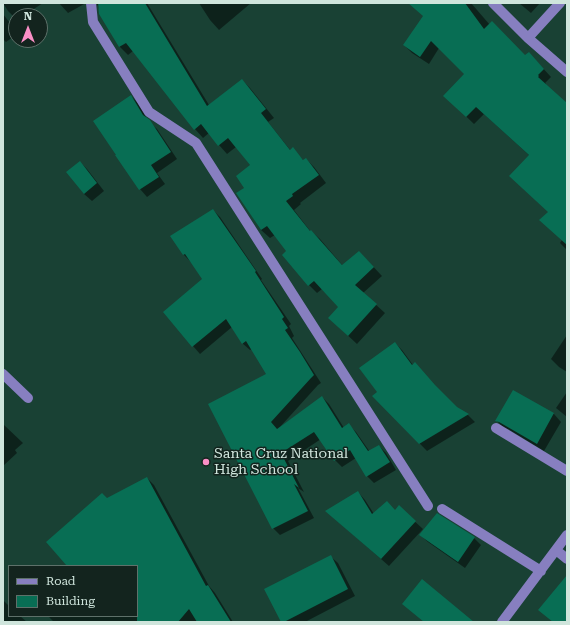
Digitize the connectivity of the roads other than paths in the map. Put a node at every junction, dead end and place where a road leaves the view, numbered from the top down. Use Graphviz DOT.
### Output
graph roads {
  1 [pos="91,3"];
  2 [pos="493,3"];
  3 [pos="560,3"];
  4 [pos="528,38"];
  5 [pos="567,72"];
  6 [pos="3,374"];
  7 [pos="28,398"];
  8 [pos="496,428"];
  9 [pos="567,471"];
  10 [pos="428,506"];
  11 [pos="442,509"];
  12 [pos="567,535"];
  13 [pos="556,550"];
  14 [pos="567,559"];
  15 [pos="541,570"];
  16 [pos="502,622"];
  1 -- 10 [label="street"];
  2 -- 4 [label="street"];
  3 -- 4 [label="street"];
  4 -- 5 [label="street"];
  6 -- 7 [label="street"];
  8 -- 9 [label="street"];
  11 -- 15 [label="street"];
  12 -- 13 [label="street"];
  13 -- 14 [label="street"];
  13 -- 15 [label="street"];
  15 -- 16 [label="street"];
}
